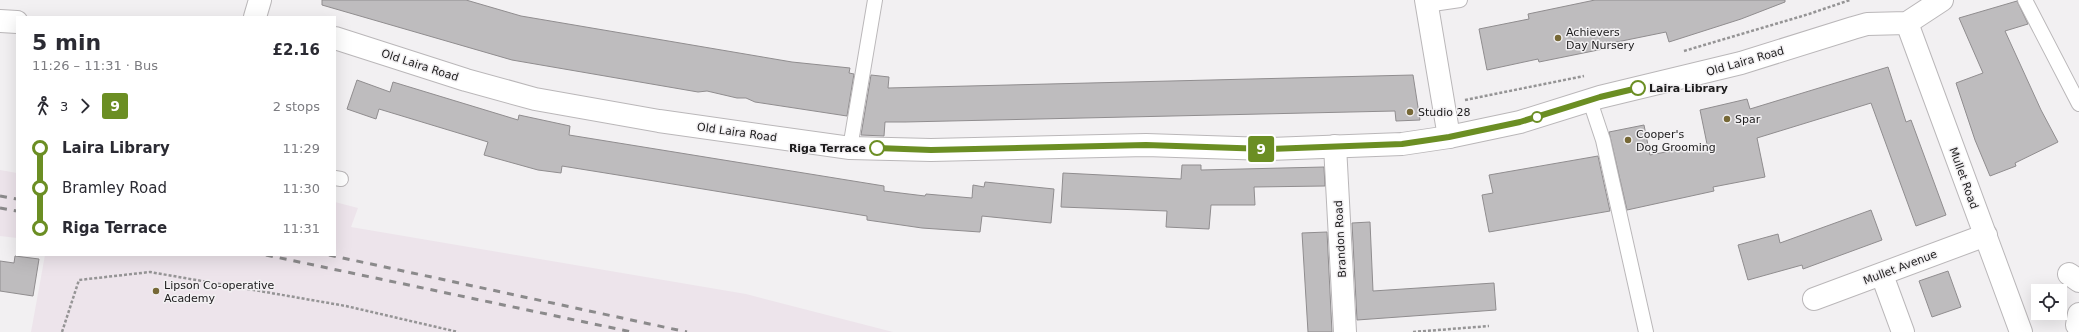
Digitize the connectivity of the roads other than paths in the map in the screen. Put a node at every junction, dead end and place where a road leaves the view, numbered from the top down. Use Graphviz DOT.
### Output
graph roads {
  1 [pos="260,0"];
  2 [pos="874,0"];
  3 [pos="1460,0"];
  4 [pos="1942,0"];
  5 [pos="2025,0"];
  6 [pos="1426,2"];
  7 [pos="256,16"];
  8 [pos="0,21"];
  9 [pos="16,22"];
  10 [pos="1908,23"];
  11 [pos="336,38"];
  12 [pos="1590,100"];
  13 [pos="2079,104"];
  14 [pos="1449,137"];
  15 [pos="1335,146"];
  16 [pos="850,148"];
  17 [pos="1986,235"];
  18 [pos="1882,275"];
  19 [pos="1814,299"];
  20 [pos="2079,314"];
  21 [pos="2079,327"];
  22 [pos="1345,332"];
  23 [pos="1646,332"];
  24 [pos="1903,332"];
  25 [pos="2022,332"];
  1 -- 7 [label="main road"];
  2 -- 16 [label="lane"];
  3 -- 6 [label="lane"];
  4 -- 10 [label="main road"];
  5 -- 13 [label="lane"];
  6 -- 14 [label="main road"];
  8 -- 9 [label="main road"];
  10 -- 12 [label="main road, Old Laira Road"];
  10 -- 17 [label="main road, Mullet Road"];
  11 -- 16 [label="main road, Old Laira Road"];
  12 -- 14 [label="main road, Old Laira Road"];
  12 -- 23 [label="lane"];
  14 -- 15 [label="main road, Old Laira Road"];
  15 -- 16 [label="main road, Old Laira Road"];
  15 -- 22 [label="main road, Brandon Road"];
  17 -- 18 [label="main road, Mullet Avenue"];
  17 -- 25 [label="main road, Mullet Road"];
  18 -- 19 [label="main road, Mullet Avenue"];
  18 -- 24 [label="main road"];
  20 -- 21 [label="main road"];
}
